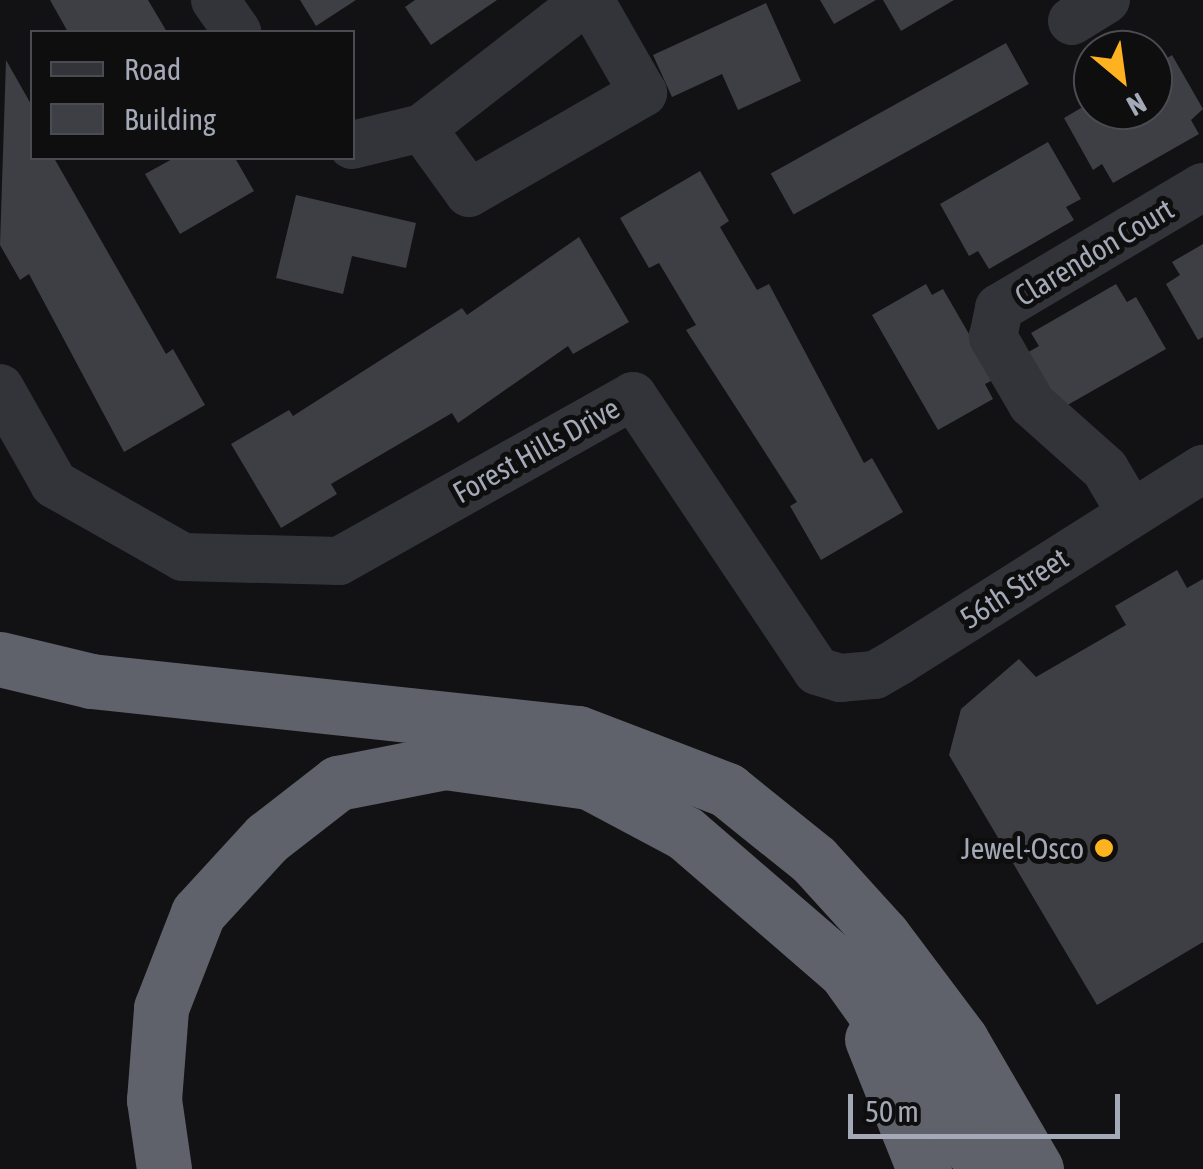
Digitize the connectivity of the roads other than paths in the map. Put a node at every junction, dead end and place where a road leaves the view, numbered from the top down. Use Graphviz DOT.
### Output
graph roads {
  1 [pos="216,0"];
  2 [pos="588,0"];
  3 [pos="236,30"];
  4 [pos="422,128"];
  5 [pos="355,144"];
  6 [pos="1203,187"];
  7 [pos="0,388"];
  8 [pos="1203,470"];
  9 [pos="1131,513"];
  10 [pos="0,659"];
  11 [pos="817,672"];
  12 [pos="845,972"];
  13 [pos="164,1169"];
  14 [pos="924,1169"];
  15 [pos="987,1169"];
  16 [pos="1036,1169"];
  1 -- 3 [label="street"];
  2 -- 4 [label="street"];
  2 -- 4 [label="street"];
  4 -- 5 [label="street"];
  6 -- 9 [label="street, Clarendon Court"];
  7 -- 11 [label="street, Forest Hills Drive"];
  8 -- 9 [label="street, 56th Street"];
  9 -- 11 [label="street, 56th Street"];
  10 -- 16 [label="highway"];
  12 -- 13 [label="highway"];
  12 -- 14 [label="highway"];
  12 -- 15 [label="highway"];
}
